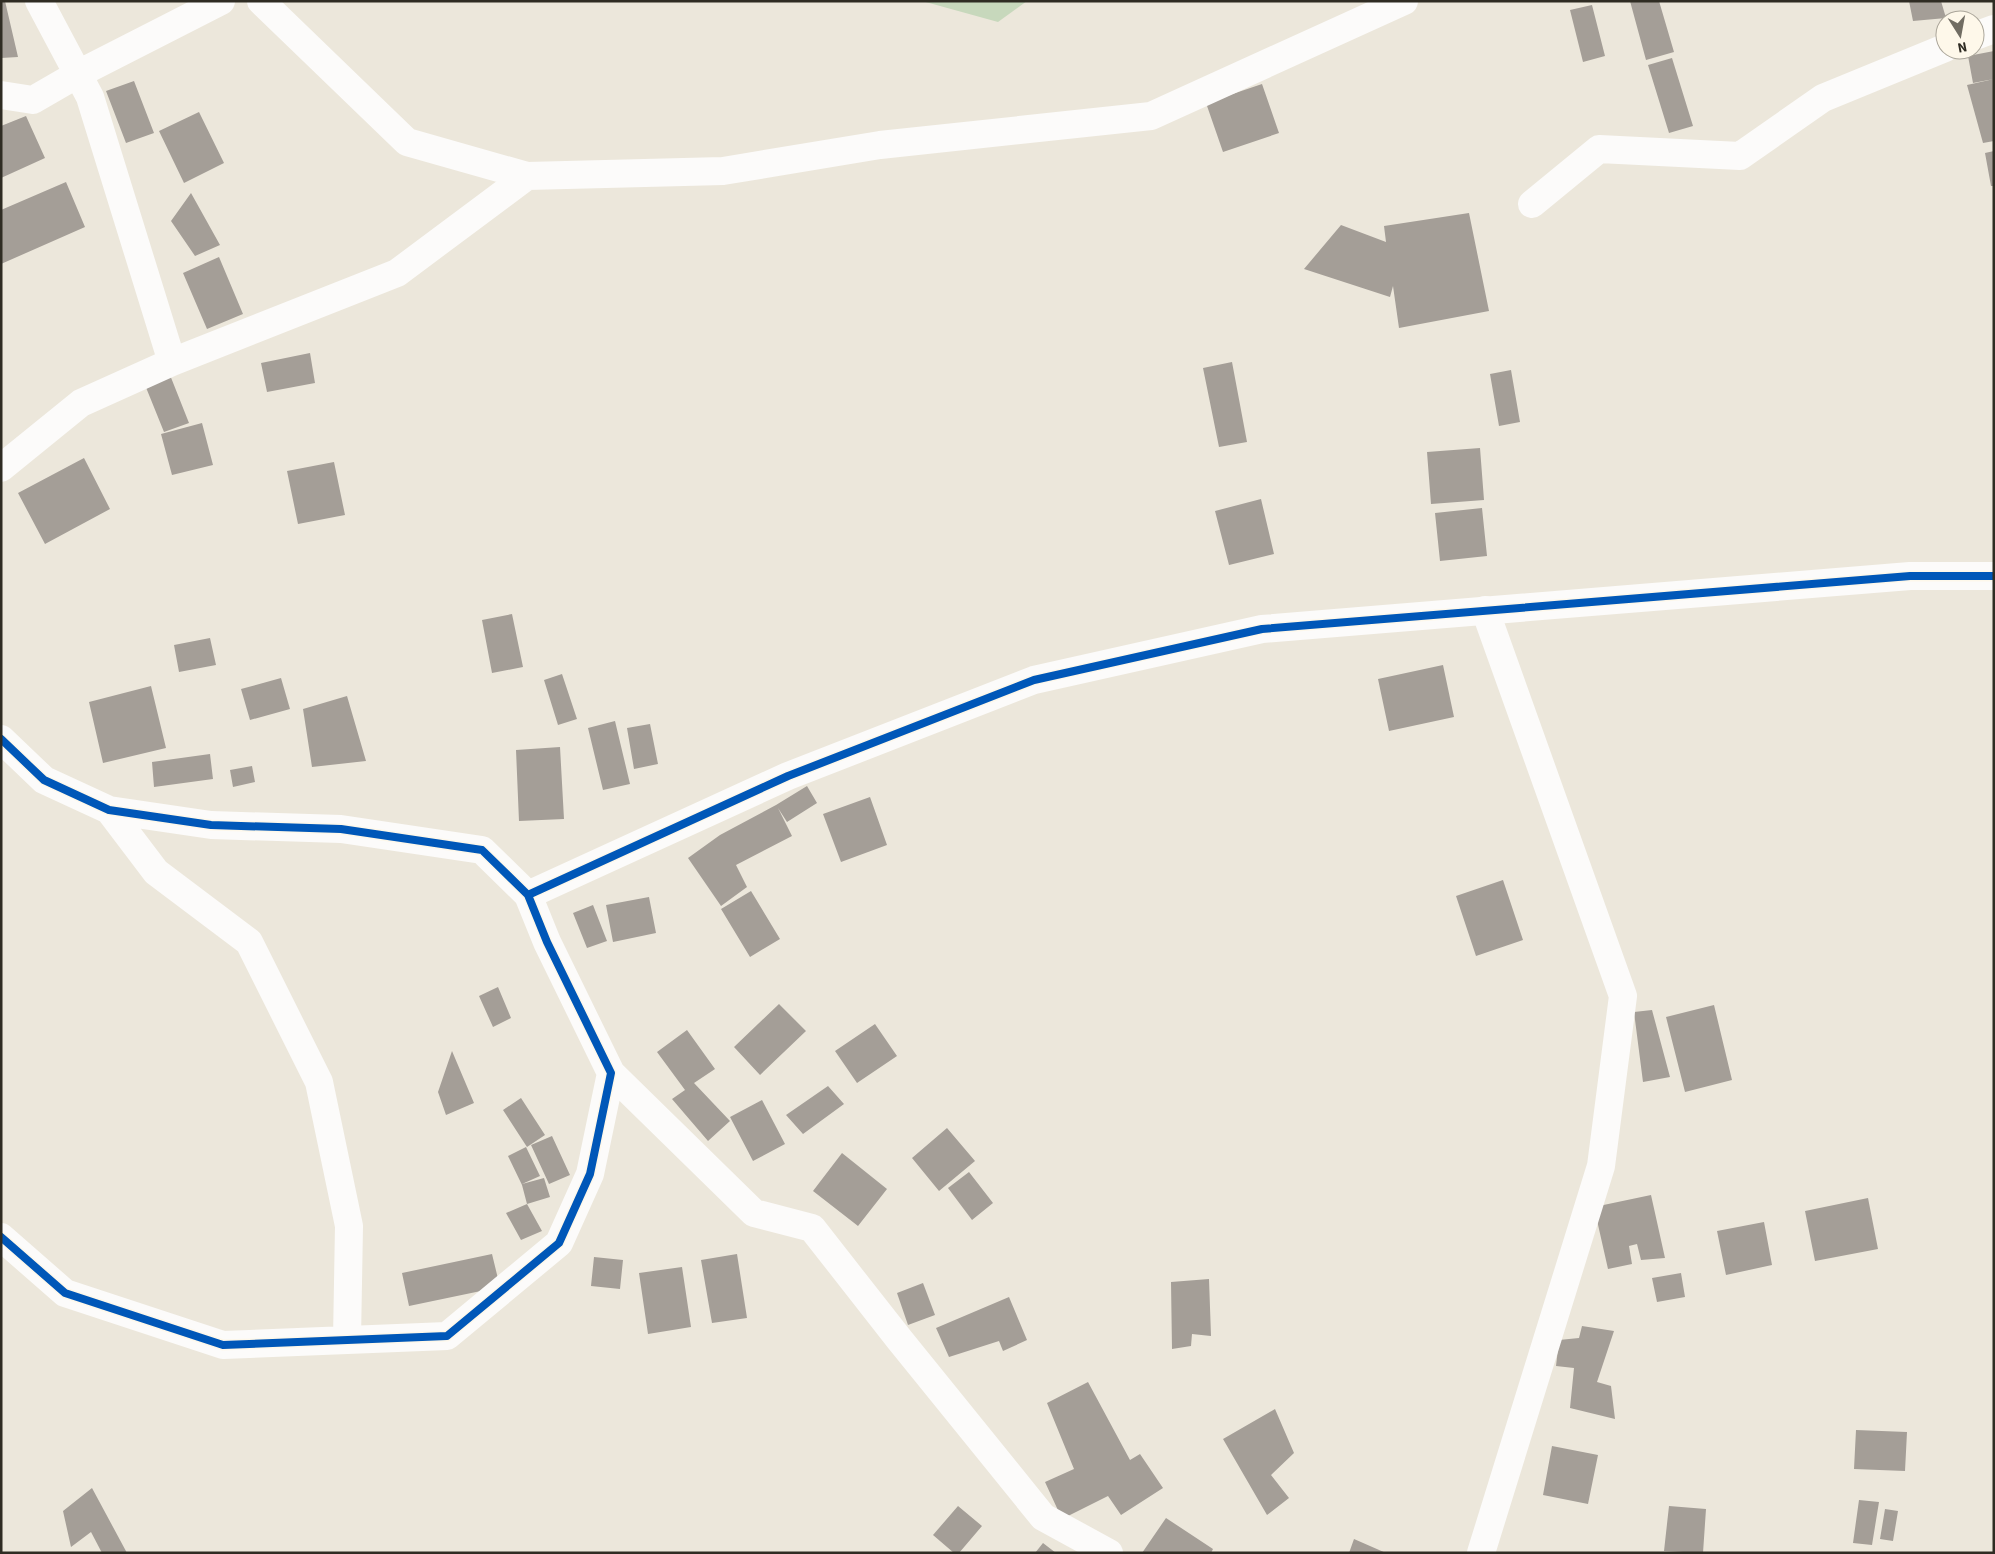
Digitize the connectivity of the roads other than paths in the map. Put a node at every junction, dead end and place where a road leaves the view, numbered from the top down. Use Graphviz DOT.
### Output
graph roads {
  1 [pos="39,1"];
  2 [pos="221,1"];
  3 [pos="261,1"];
  4 [pos="1404,1"];
  5 [pos="1935,52"];
  6 [pos="78,74"];
  7 [pos="1,95"];
  8 [pos="527,176"];
  9 [pos="1532,204"];
  10 [pos="172,362"];
  11 [pos="1,468"];
  12 [pos="1994,576"];
  13 [pos="1485,610"];
  14 [pos="1,739"];
  15 [pos="109,810"];
  16 [pos="528,894"];
  17 [pos="611,1073"];
  18 [pos="1,1237"];
  19 [pos="347,1339"];
  20 [pos="1109,1553"];
  21 [pos="1481,1553"];
  1 -- 6 [label="street"];
  2 -- 6 [label="street"];
  3 -- 8 [label="street"];
  4 -- 8 [label="street"];
  5 -- 9 [label="street"];
  6 -- 7 [label="street"];
  6 -- 10 [label="street"];
  8 -- 10 [label="street"];
  10 -- 11 [label="street"];
  12 -- 13 [label="street"];
  13 -- 16 [label="street"];
  13 -- 21 [label="street"];
  14 -- 15 [label="street"];
  15 -- 16 [label="street"];
  15 -- 19 [label="street"];
  16 -- 17 [label="street"];
  17 -- 19 [label="street"];
  17 -- 20 [label="street"];
  18 -- 19 [label="street"];
}
